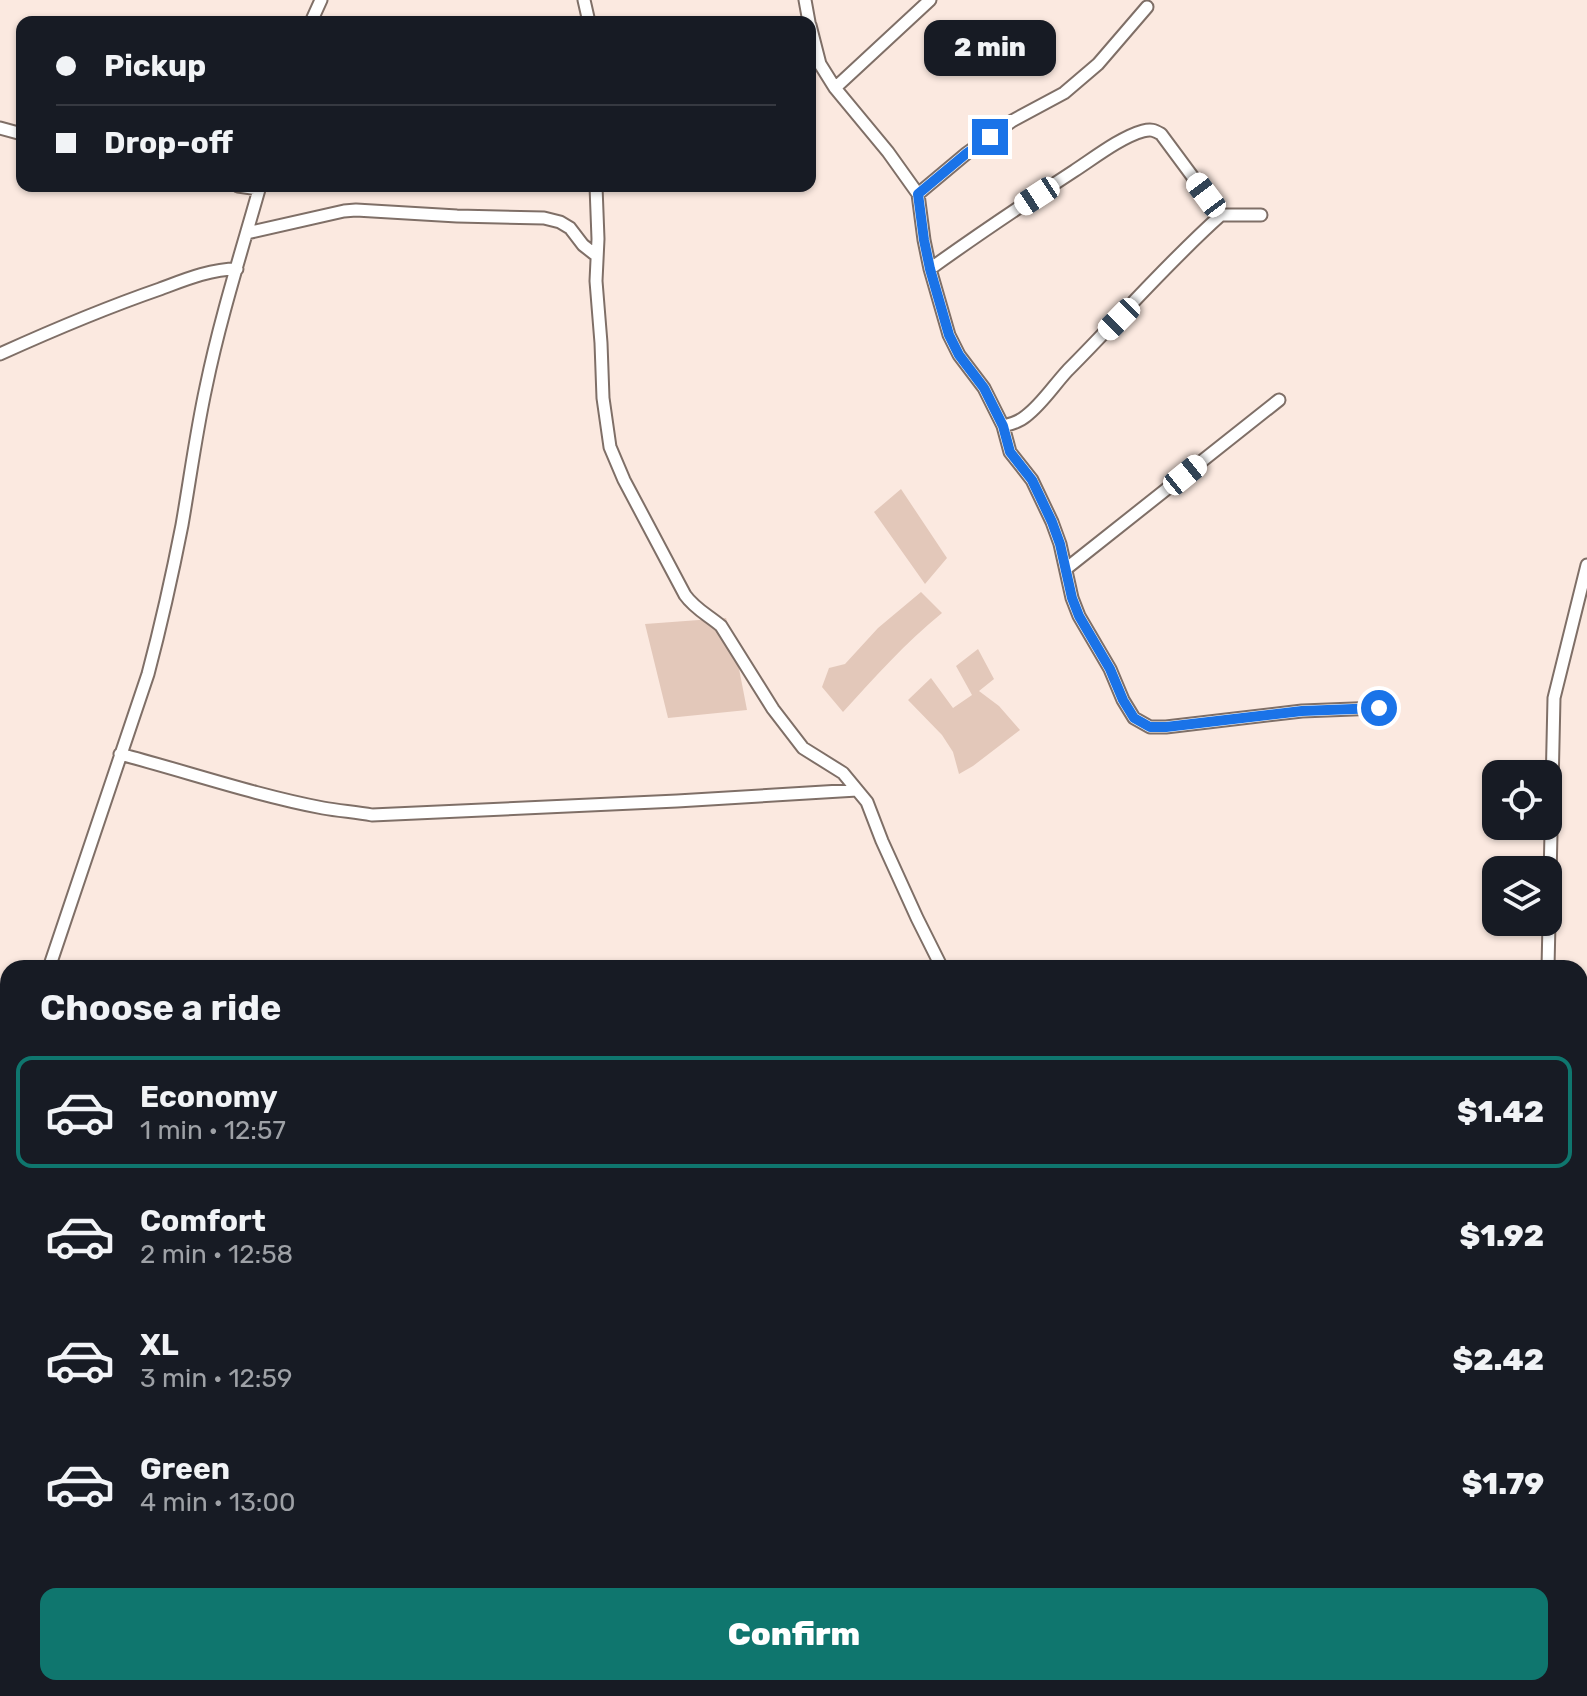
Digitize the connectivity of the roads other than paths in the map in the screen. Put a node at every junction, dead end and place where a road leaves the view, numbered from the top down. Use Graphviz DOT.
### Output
graph roads {
  1 [pos="930,0"];
  2 [pos="1147,7"];
  3 [pos="816,48"];
  4 [pos="835,88"];
  5 [pos="259,192"];
  6 [pos="596,192"];
  7 [pos="918,194"];
  8 [pos="1221,215"];
  9 [pos="1261,215"];
  10 [pos="247,233"];
  11 [pos="597,256"];
  12 [pos="237,269"];
  13 [pos="930,269"];
  14 [pos="0,354"];
  15 [pos="1279,400"];
  16 [pos="1003,426"];
  17 [pos="1587,565"];
  18 [pos="1067,568"];
  19 [pos="1379,708"];
  20 [pos="120,754"];
  21 [pos="857,790"];
  22 [pos="52,960"];
  23 [pos="938,960"];
  24 [pos="1548,960"];
  1 -- 4 [label="street"];
  2 -- 7 [label="street"];
  3 -- 4 [label="street"];
  4 -- 7 [label="street"];
  5 -- 10 [label="street"];
  6 -- 11 [label="street"];
  7 -- 13 [label="street"];
  8 -- 9 [label="street"];
  8 -- 13 [label="street"];
  8 -- 16 [label="street"];
  10 -- 11 [label="street"];
  10 -- 12 [label="street"];
  11 -- 21 [label="street"];
  12 -- 14 [label="street"];
  12 -- 20 [label="street"];
  13 -- 16 [label="street"];
  15 -- 18 [label="street"];
  16 -- 18 [label="street"];
  17 -- 24 [label="street"];
  18 -- 19 [label="street"];
  20 -- 21 [label="street"];
  20 -- 22 [label="street"];
  21 -- 23 [label="street"];
}
